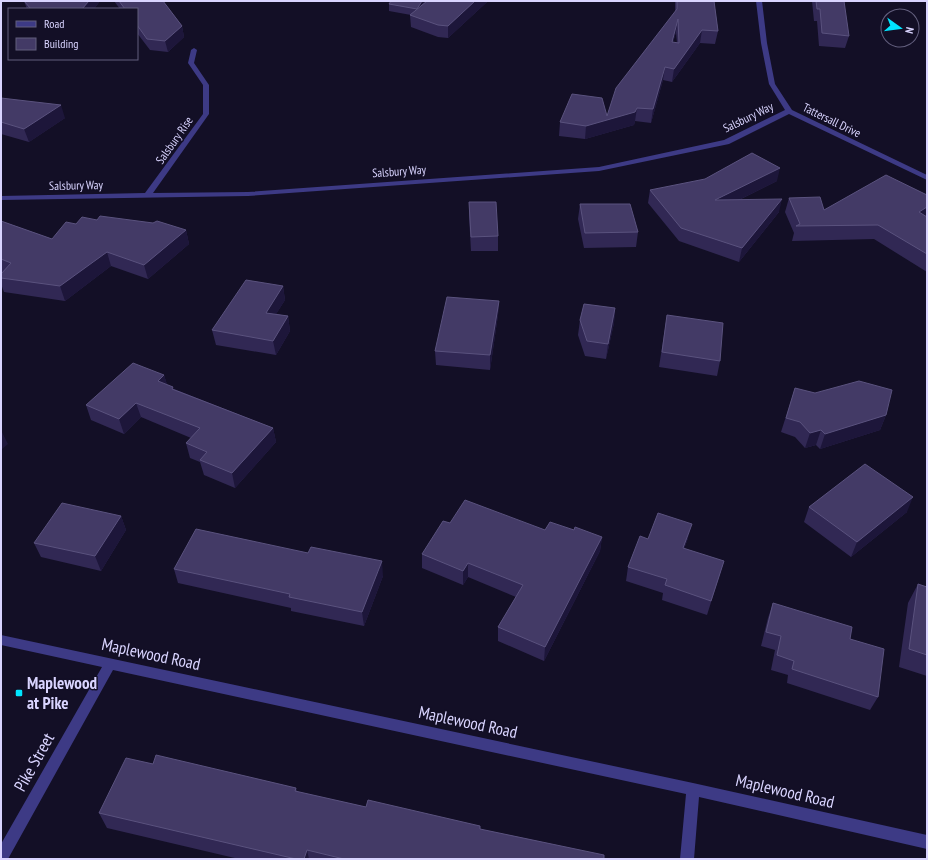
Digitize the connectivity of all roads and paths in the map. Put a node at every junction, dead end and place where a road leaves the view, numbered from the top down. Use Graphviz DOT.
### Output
graph roads {
  1 [pos="759,1"];
  2 [pos="194,50"];
  3 [pos="789,111"];
  4 [pos="927,178"];
  5 [pos="148,196"];
  6 [pos="1,198"];
  7 [pos="1,640"];
  8 [pos="110,664"];
  9 [pos="693,789"];
  10 [pos="927,842"];
  11 [pos="1,858"];
  12 [pos="687,859"];
  1 -- 3 [label="street, Tattersall Drive"];
  2 -- 5 [label="street, Salsbury Rise"];
  3 -- 4 [label="street, Tattersall Drive"];
  3 -- 5 [label="street, Salsbury Way"];
  5 -- 6 [label="street, Salsbury Way"];
  7 -- 8 [label="street, Maplewood Road"];
  8 -- 9 [label="street, Maplewood Road"];
  8 -- 11 [label="street, Pike Street"];
  9 -- 10 [label="street, Maplewood Road"];
  9 -- 12 [label="street"];
}
